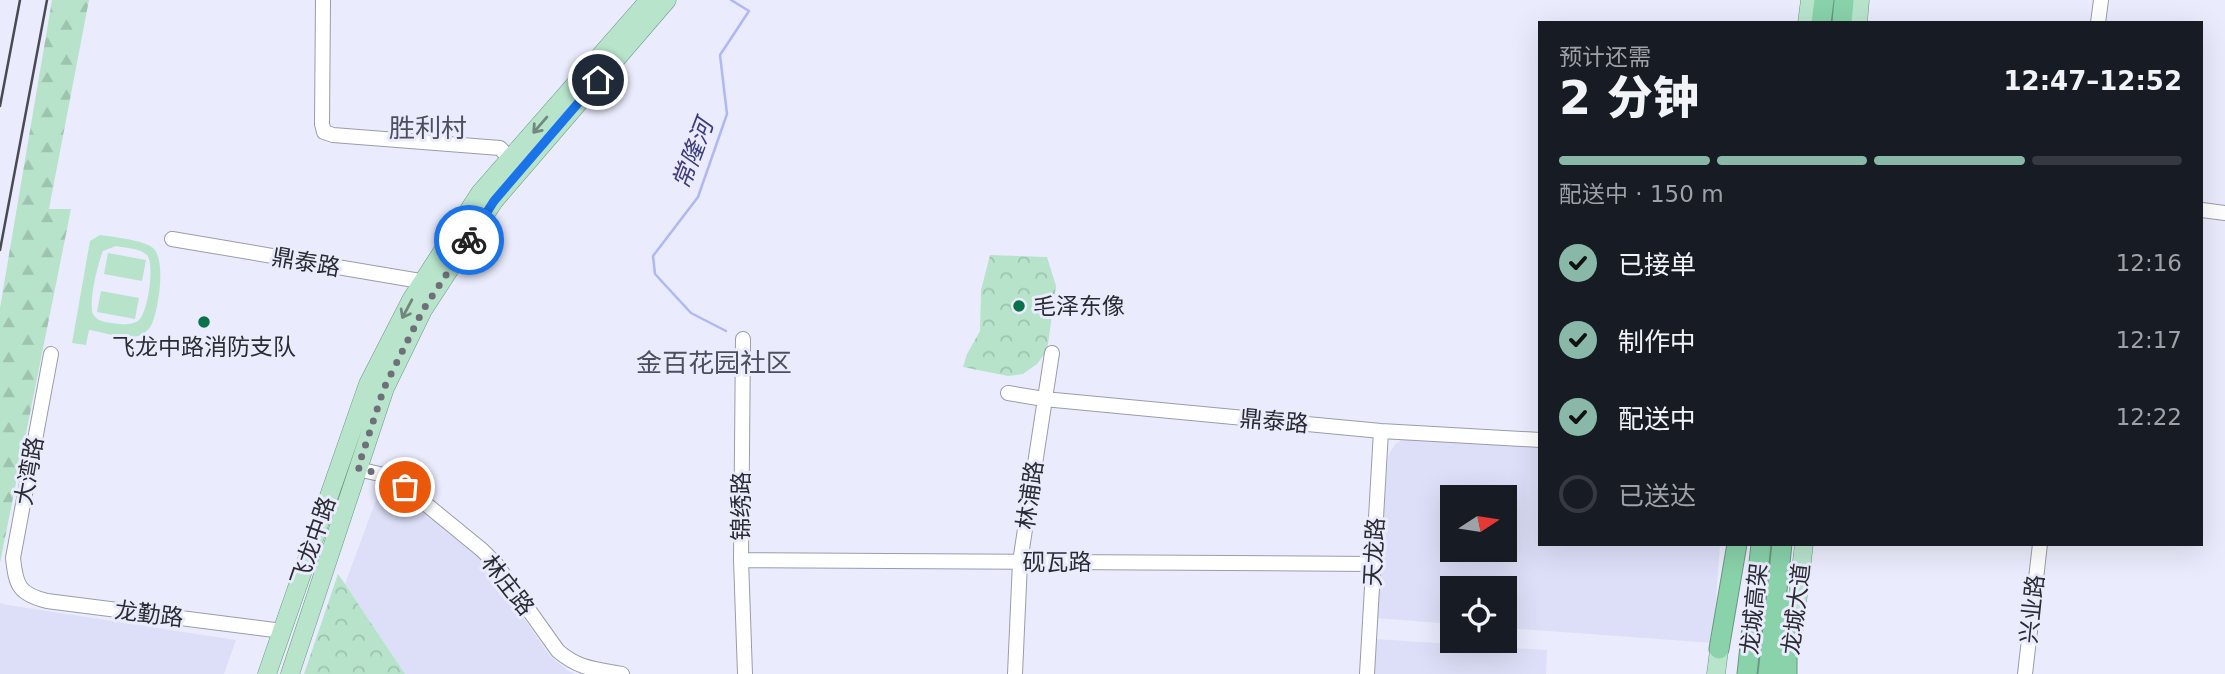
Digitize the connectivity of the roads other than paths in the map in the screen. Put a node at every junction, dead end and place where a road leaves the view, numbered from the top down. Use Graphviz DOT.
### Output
graph roads {
  1 [pos="323,0"];
  2 [pos="649,0"];
  3 [pos="667,0"];
  4 [pos="1811,0"];
  5 [pos="1824,0"];
  6 [pos="1844,0"];
  7 [pos="1860,0"];
  8 [pos="2101,0"];
  9 [pos="1807,21"];
  10 [pos="1821,21"];
  11 [pos="1842,21"];
  12 [pos="1858,21"];
  13 [pos="2098,21"];
  14 [pos="510,159"];
  15 [pos="2203,210"];
  16 [pos="2225,213"];
  17 [pos="172,239"];
  18 [pos="423,282"];
  19 [pos="441,284"];
  20 [pos="743,339"];
  21 [pos="1052,353"];
  22 [pos="51,354"];
  23 [pos="1008,393"];
  24 [pos="1044,399"];
  25 [pos="1381,431"];
  26 [pos="1538,440"];
  27 [pos="358,468"];
  28 [pos="1730,546"];
  29 [pos="1737,546"];
  30 [pos="1761,546"];
  31 [pos="1782,546"];
  32 [pos="1793,546"];
  33 [pos="1804,546"];
  34 [pos="2040,546"];
  35 [pos="741,560"];
  36 [pos="1020,562"];
  37 [pos="1373,564"];
  38 [pos="20,587"];
  39 [pos="282,631"];
  40 [pos="1719,649"];
  41 [pos="267,674"];
  42 [pos="290,674"];
  43 [pos="622,674"];
  44 [pos="745,674"];
  45 [pos="1015,674"];
  46 [pos="1367,674"];
  47 [pos="1716,674"];
  48 [pos="1747,674"];
  49 [pos="1768,674"];
  50 [pos="1788,674"];
  51 [pos="2025,674"];
  1 -- 14 [label="street"];
  2 -- 14 [label="main road, 飞龙中路, one-way"];
  3 -- 19 [label="main road, 飞龙中路"];
  4 -- 9 [label="main road"];
  5 -- 10 [label="highway"];
  6 -- 11 [label="highway"];
  7 -- 12 [label="main road"];
  8 -- 13 [label="street"];
  14 -- 18 [label="main road, 飞龙中路"];
  15 -- 16 [label="street"];
  17 -- 18 [label="street, 鼎泰路"];
  18 -- 19 [label="street, 鼎泰路"];
  18 -- 39 [label="main road, 飞龙中路, one-way"];
  19 -- 27 [label="main road, 飞龙中路"];
  20 -- 35 [label="street, 锦绣路"];
  21 -- 24 [label="street, 林浦路"];
  22 -- 38 [label="street, 大湾路"];
  23 -- 24 [label="street, 鼎泰路"];
  24 -- 25 [label="street, 鼎泰路"];
  24 -- 36 [label="street, 林浦路"];
  25 -- 26 [label="street, 鼎泰路"];
  25 -- 37 [label="street, 天龙路"];
  27 -- 42 [label="main road, 飞龙中路"];
  27 -- 43 [label="street, 林庄路"];
  28 -- 40 [label="main road"];
  29 -- 40 [label="highway"];
  30 -- 48 [label="highway, 龙城高架"];
  31 -- 49 [label="highway, 龙城高架"];
  32 -- 50 [label="highway"];
  33 -- 50 [label="main road, 龙城大道"];
  34 -- 51 [label="street, 兴业路"];
  35 -- 36 [label="street, 砚瓦路"];
  35 -- 44 [label="street, 锦绣路"];
  36 -- 37 [label="street, 砚瓦路"];
  36 -- 45 [label="street, 林浦路"];
  37 -- 46 [label="street, 天龙路"];
  38 -- 39 [label="street, 龙勤路"];
  39 -- 41 [label="main road, 飞龙中路"];
  40 -- 47 [label="main road"];
}
